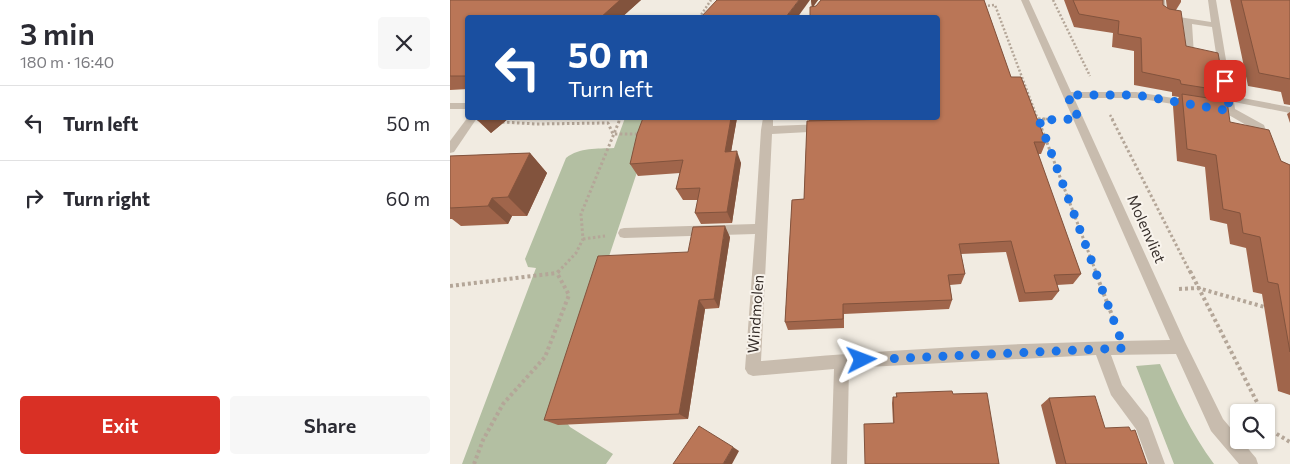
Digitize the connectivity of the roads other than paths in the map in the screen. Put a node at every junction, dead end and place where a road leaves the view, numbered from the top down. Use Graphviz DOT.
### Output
graph roads {
  1 [pos="1025,0"];
  2 [pos="1161,0"];
  3 [pos="1212,0"];
  4 [pos="1187,21"];
  5 [pos="1216,25"];
  6 [pos="1214,62"];
  7 [pos="1067,95"];
  8 [pos="1228,98"];
  9 [pos="450,106"];
  10 [pos="465,106"];
  11 [pos="1290,110"];
  12 [pos="1230,111"];
  13 [pos="471,120"];
  14 [pos="767,124"];
  15 [pos="834,127"];
  16 [pos="450,149"];
  17 [pos="1268,153"];
  18 [pos="762,229"];
  19 [pos="624,233"];
  20 [pos="1180,347"];
  21 [pos="1102,348"];
  22 [pos="842,361"];
  23 [pos="839,464"];
  24 [pos="1157,464"];
  25 [pos="1250,464"];
  1 -- 7 [label="street, Molenvliet"];
  2 -- 4 [label="street"];
  3 -- 5 [label="street"];
  4 -- 5 [label="street"];
  4 -- 6 [label="street"];
  5 -- 6 [label="street"];
  6 -- 8 [label="street"];
  7 -- 12 [label="street"];
  7 -- 20 [label="street, Molenvliet"];
  8 -- 11 [label="street"];
  8 -- 12 [label="street"];
  9 -- 10 [label="street"];
  12 -- 17 [label="street"];
  13 -- 16 [label="street"];
  14 -- 15 [label="street, Windmolen"];
  14 -- 18 [label="street, Windmolen"];
  18 -- 19 [label="street"];
  18 -- 22 [label="street, Windmolen"];
  20 -- 21 [label="street, Windmolen"];
  20 -- 25 [label="street, Molenvliet"];
  21 -- 22 [label="street, Windmolen"];
  21 -- 24 [label="street"];
  22 -- 23 [label="street"];
}
